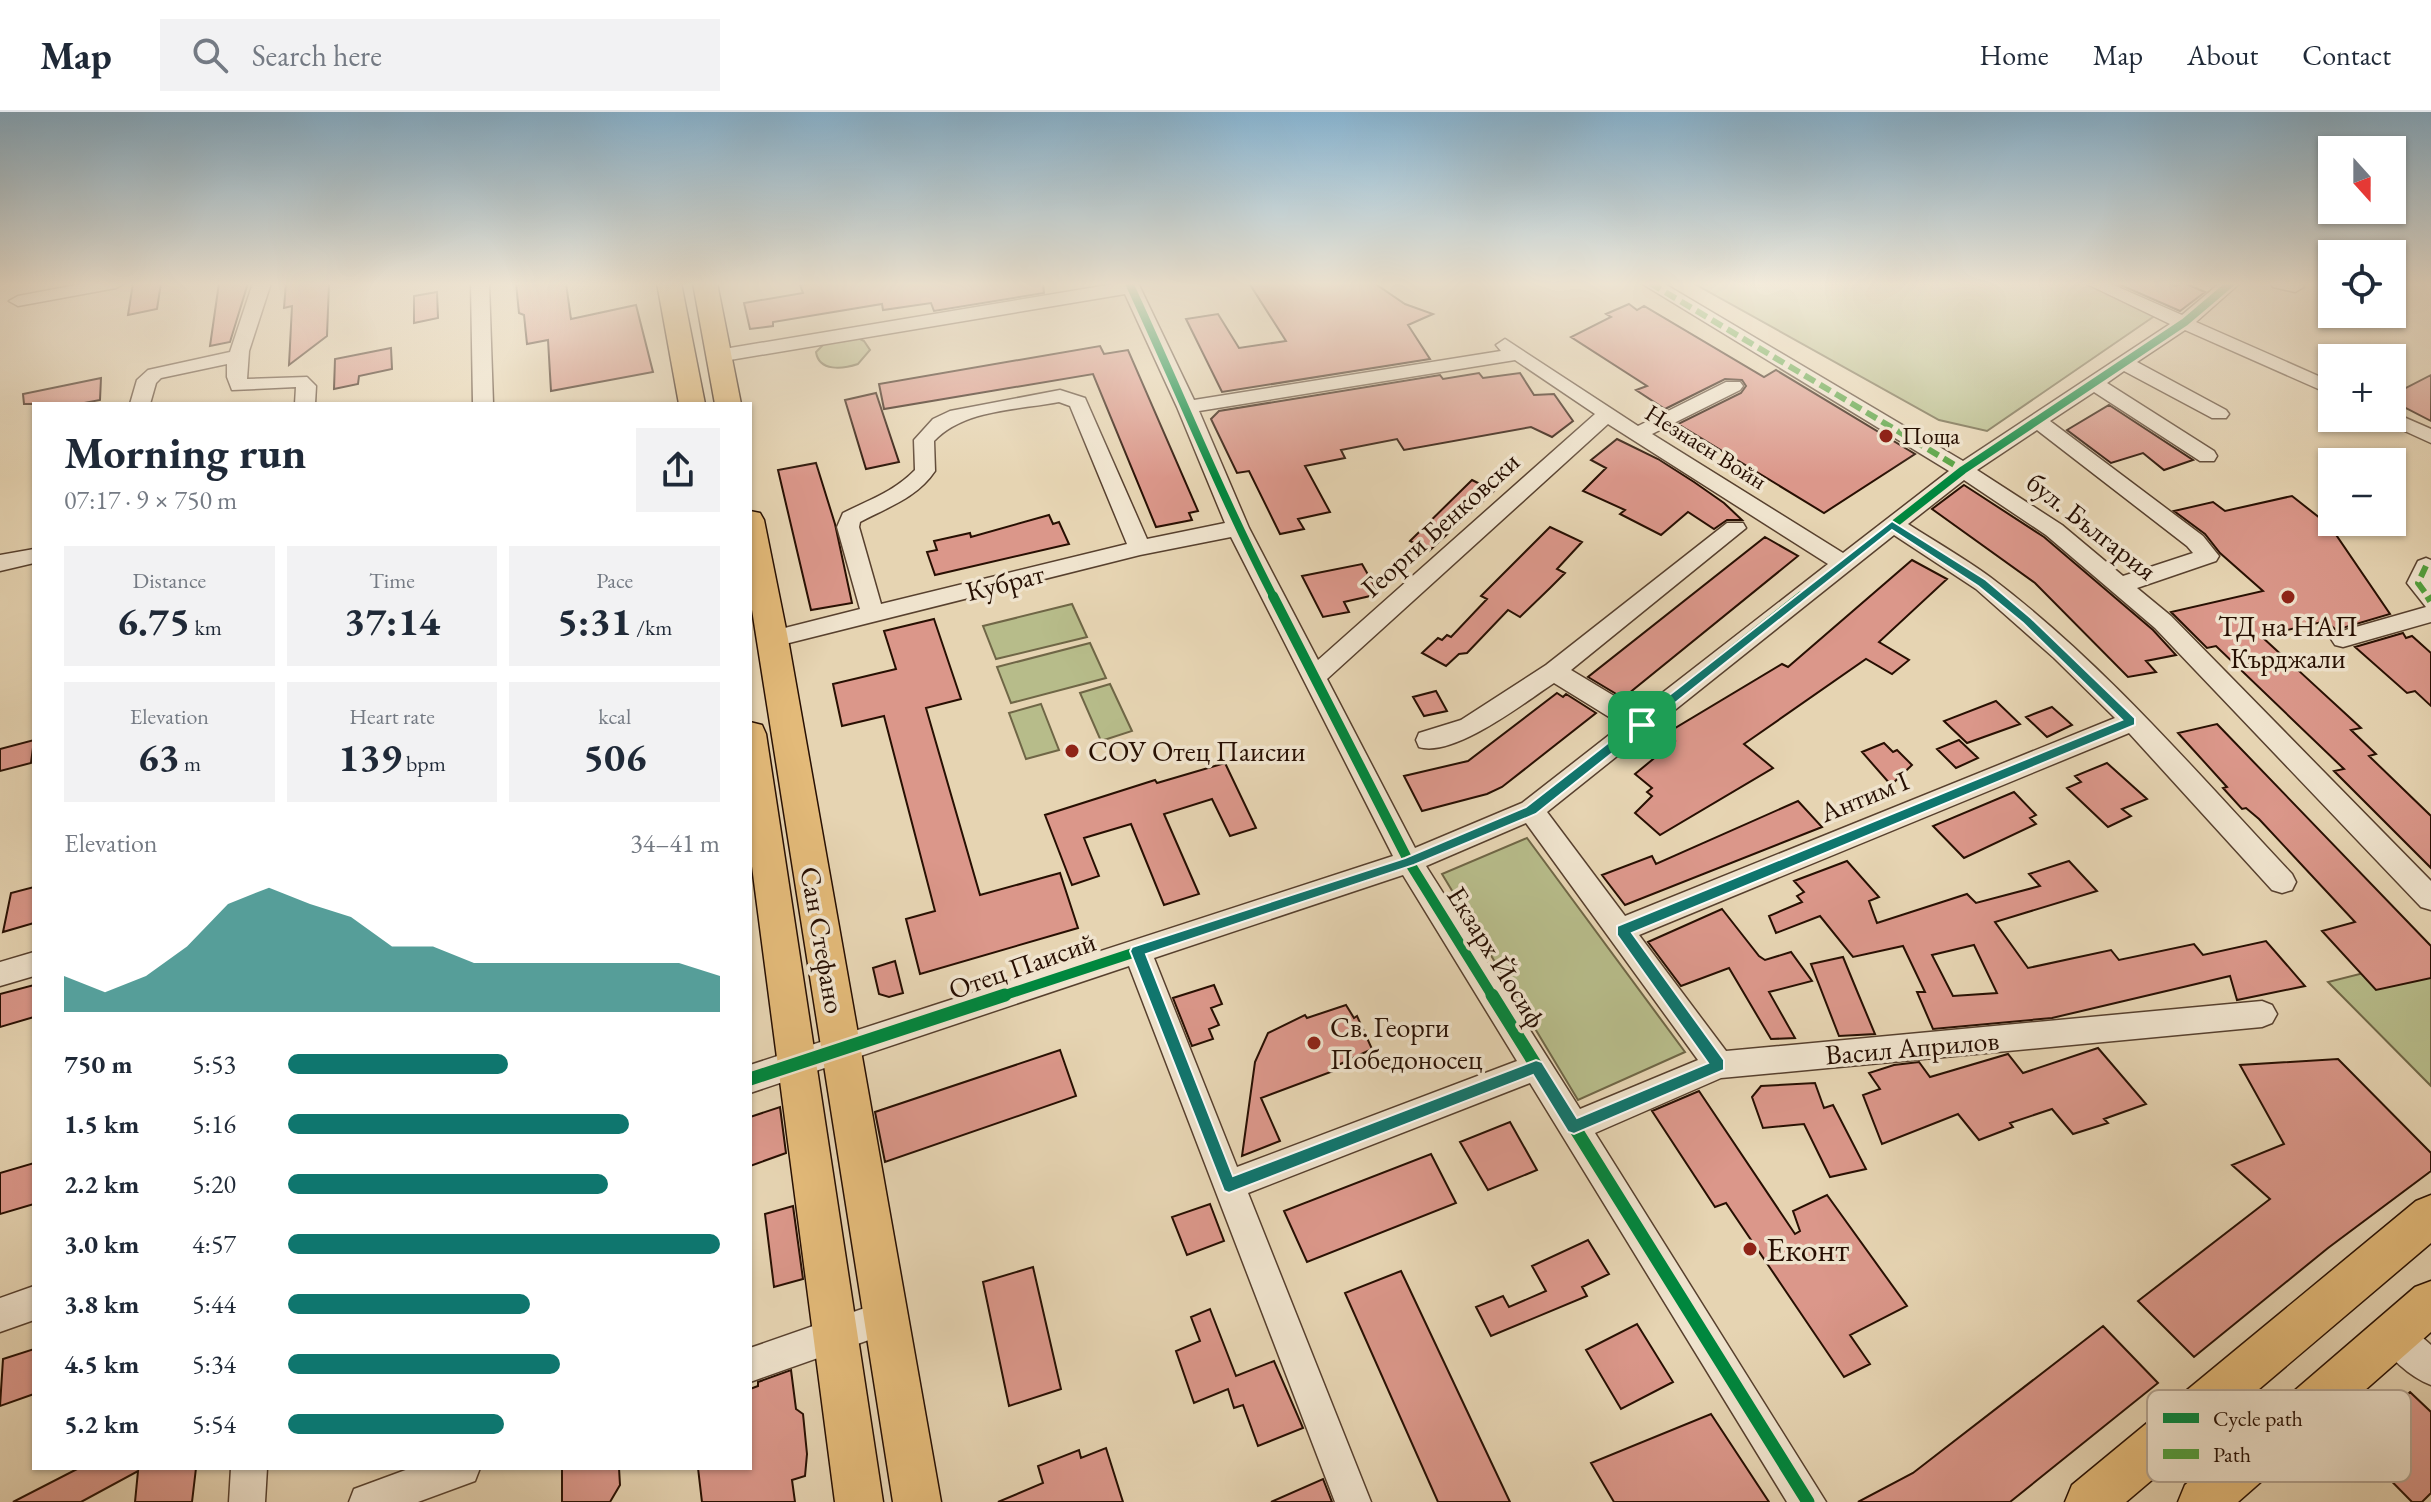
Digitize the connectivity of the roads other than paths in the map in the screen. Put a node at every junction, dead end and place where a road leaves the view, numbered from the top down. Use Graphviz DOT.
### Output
graph roads {
  1 [pos="242,348"];
  2 [pos="482,348"];
  3 [pos="681,348"];
  4 [pos="717,348"];
  5 [pos="766,348"];
  6 [pos="1159,348"];
  7 [pos="1759,348"];
  8 [pos="2144,348"];
  9 [pos="2242,348"];
  10 [pos="239,356"];
  11 [pos="718,356"];
  12 [pos="2122,362"];
  13 [pos="2092,382"];
  14 [pos="2318,383"];
  15 [pos="1733,386"];
  16 [pos="141,402"];
  17 [pos="305,402"];
  18 [pos="483,402"];
  19 [pos="692,402"];
  20 [pos="723,402"];
  21 [pos="1187,407"];
  22 [pos="1607,414"];
  23 [pos="2219,414"];
  24 [pos="2036,420"];
  25 [pos="2406,425"];
  26 [pos="1637,434"];
  27 [pos="2431,437"];
  28 [pos="2207,456"];
  29 [pos="1963,470"];
  30 [pos="1892,524"];
  31 [pos="1238,528"];
  32 [pos="1735,528"];
  33 [pos="752,530"];
  34 [pos="1140,548"];
  35 [pos="32,556"];
  36 [pos="0,563"];
  37 [pos="1842,563"];
  38 [pos="2426,566"];
  39 [pos="2121,585"];
  40 [pos="2431,601"];
  41 [pos="2431,614"];
  42 [pos="873,616"];
  43 [pos="773,639"];
  44 [pos="2343,639"];
  45 [pos="1554,671"];
  46 [pos="1313,678"];
  47 [pos="2131,722"];
  48 [pos="1642,725"];
  49 [pos="1428,740"];
  50 [pos="766,754"];
  51 [pos="1531,810"];
  52 [pos="1409,862"];
  53 [pos="2282,882"];
  54 [pos="2431,899"];
  55 [pos="1622,930"];
  56 [pos="1137,951"];
  57 [pos="32,965"];
  58 [pos="0,974"];
  59 [pos="2262,1014"];
  60 [pos="842,1051"];
  61 [pos="799,1063"];
  62 [pos="1719,1065"];
  63 [pos="1536,1067"];
  64 [pos="752,1078"];
  65 [pos="1574,1127"];
  66 [pos="1229,1185"];
  67 [pos="2431,1216"];
  68 [pos="2431,1303"];
  69 [pos="32,1304"];
  70 [pos="0,1315"];
  71 [pos="885,1318"];
  72 [pos="835,1335"];
  73 [pos="2394,1335"];
  74 [pos="752,1364"];
  75 [pos="2431,1368"];
  76 [pos="2223,1390"];
  77 [pos="2331,1390"];
  78 [pos="2147,1453"];
  79 [pos="249,1470"];
  80 [pos="456,1470"];
  81 [pos="2225,1482"];
  82 [pos="247,1502"];
  83 [pos="367,1502"];
  84 [pos="859,1502"];
  85 [pos="917,1502"];
  86 [pos="1353,1502"];
  87 [pos="1808,1502"];
  88 [pos="2089,1502"];
  89 [pos="2202,1502"];
  1 -- 10 [label="street"];
  2 -- 18 [label="street"];
  3 -- 19 [label="main road"];
  4 -- 11 [label="main road"];
  5 -- 11 [label="street"];
  6 -- 21 [label="street, Екзарх Йосиф"];
  7 -- 29 [label="street, бул. България"];
  8 -- 12 [label="street, Отец Паисий"];
  9 -- 14 [label="street"];
  10 -- 16 [label="street"];
  10 -- 17 [label="street"];
  11 -- 20 [label="main road"];
  12 -- 13 [label="street, Отец Паисий"];
  12 -- 23 [label="street"];
  13 -- 24 [label="street, Отец Паисий"];
  13 -- 28 [label="street"];
  15 -- 26 [label="street"];
  21 -- 22 [label="street, Незнаен Войн"];
  21 -- 31 [label="street, Екзарх Йосиф"];
  22 -- 26 [label="street, Незнаен Войн"];
  22 -- 46 [label="street, Георги Бенковски"];
  24 -- 29 [label="street, Отец Паисий"];
  24 -- 39 [label="street"];
  25 -- 27 [label="street"];
  26 -- 37 [label="street, Незнаен Войн"];
  29 -- 30 [label="street, Отец Паисий"];
  29 -- 39 [label="street, бул. България"];
  30 -- 37 [label="street, Отец Паисий"];
  30 -- 47 [label="street"];
  31 -- 34 [label="street, Кубрат"];
  31 -- 46 [label="street, Екзарх Йосиф"];
  32 -- 45 [label="street"];
  33 -- 43 [label="main road, Сан Стефано"];
  34 -- 42 [label="street, Кубрат"];
  34 -- 42 [label="street"];
  35 -- 36 [label="street"];
  37 -- 48 [label="street, Отец Паисий"];
  38 -- 40 [label="street"];
  39 -- 54 [label="street, бул. България"];
  41 -- 44 [label="street"];
  42 -- 43 [label="street, Кубрат"];
  43 -- 50 [label="main road, Сан Стефано"];
  45 -- 48 [label="street"];
  45 -- 49 [label="street"];
  46 -- 52 [label="street, Екзарх Йосиф"];
  47 -- 53 [label="street"];
  47 -- 55 [label="street, Антим I"];
  48 -- 51 [label="street, Отец Паисий"];
  50 -- 60 [label="main road, Сан Стефано"];
  50 -- 61 [label="main road, Сан Стефано"];
  51 -- 52 [label="street, Отец Паисий"];
  51 -- 55 [label="street"];
  52 -- 56 [label="street, Отец Паисий"];
  52 -- 63 [label="street, Екзарх Йосиф"];
  55 -- 62 [label="street"];
  56 -- 60 [label="street, Отец Паисий"];
  56 -- 66 [label="street"];
  57 -- 58 [label="street"];
  59 -- 62 [label="street, Васил Априлов"];
  60 -- 61 [label="street, Отец Паисий"];
  60 -- 71 [label="main road, Сан Стефано"];
  61 -- 64 [label="street, Отец Паисий"];
  61 -- 72 [label="main road, Сан Стефано"];
  62 -- 65 [label="street, Васил Априлов"];
  63 -- 65 [label="street, Екзарх Йосиф"];
  63 -- 66 [label="street"];
  65 -- 87 [label="street, Екзарх Йосиф"];
  66 -- 86 [label="street"];
  67 -- 76 [label="main road"];
  68 -- 73 [label="main road"];
  69 -- 70 [label="street"];
  71 -- 72 [label="street"];
  71 -- 85 [label="main road, Сан Стефано"];
  72 -- 74 [label="street"];
  72 -- 84 [label="main road, Сан Стефано"];
  73 -- 75 [label="street"];
  73 -- 77 [label="main road"];
  78 -- 88 [label="main road"];
  79 -- 82 [label="street"];
  80 -- 83 [label="street"];
  81 -- 89 [label="main road"];
}
